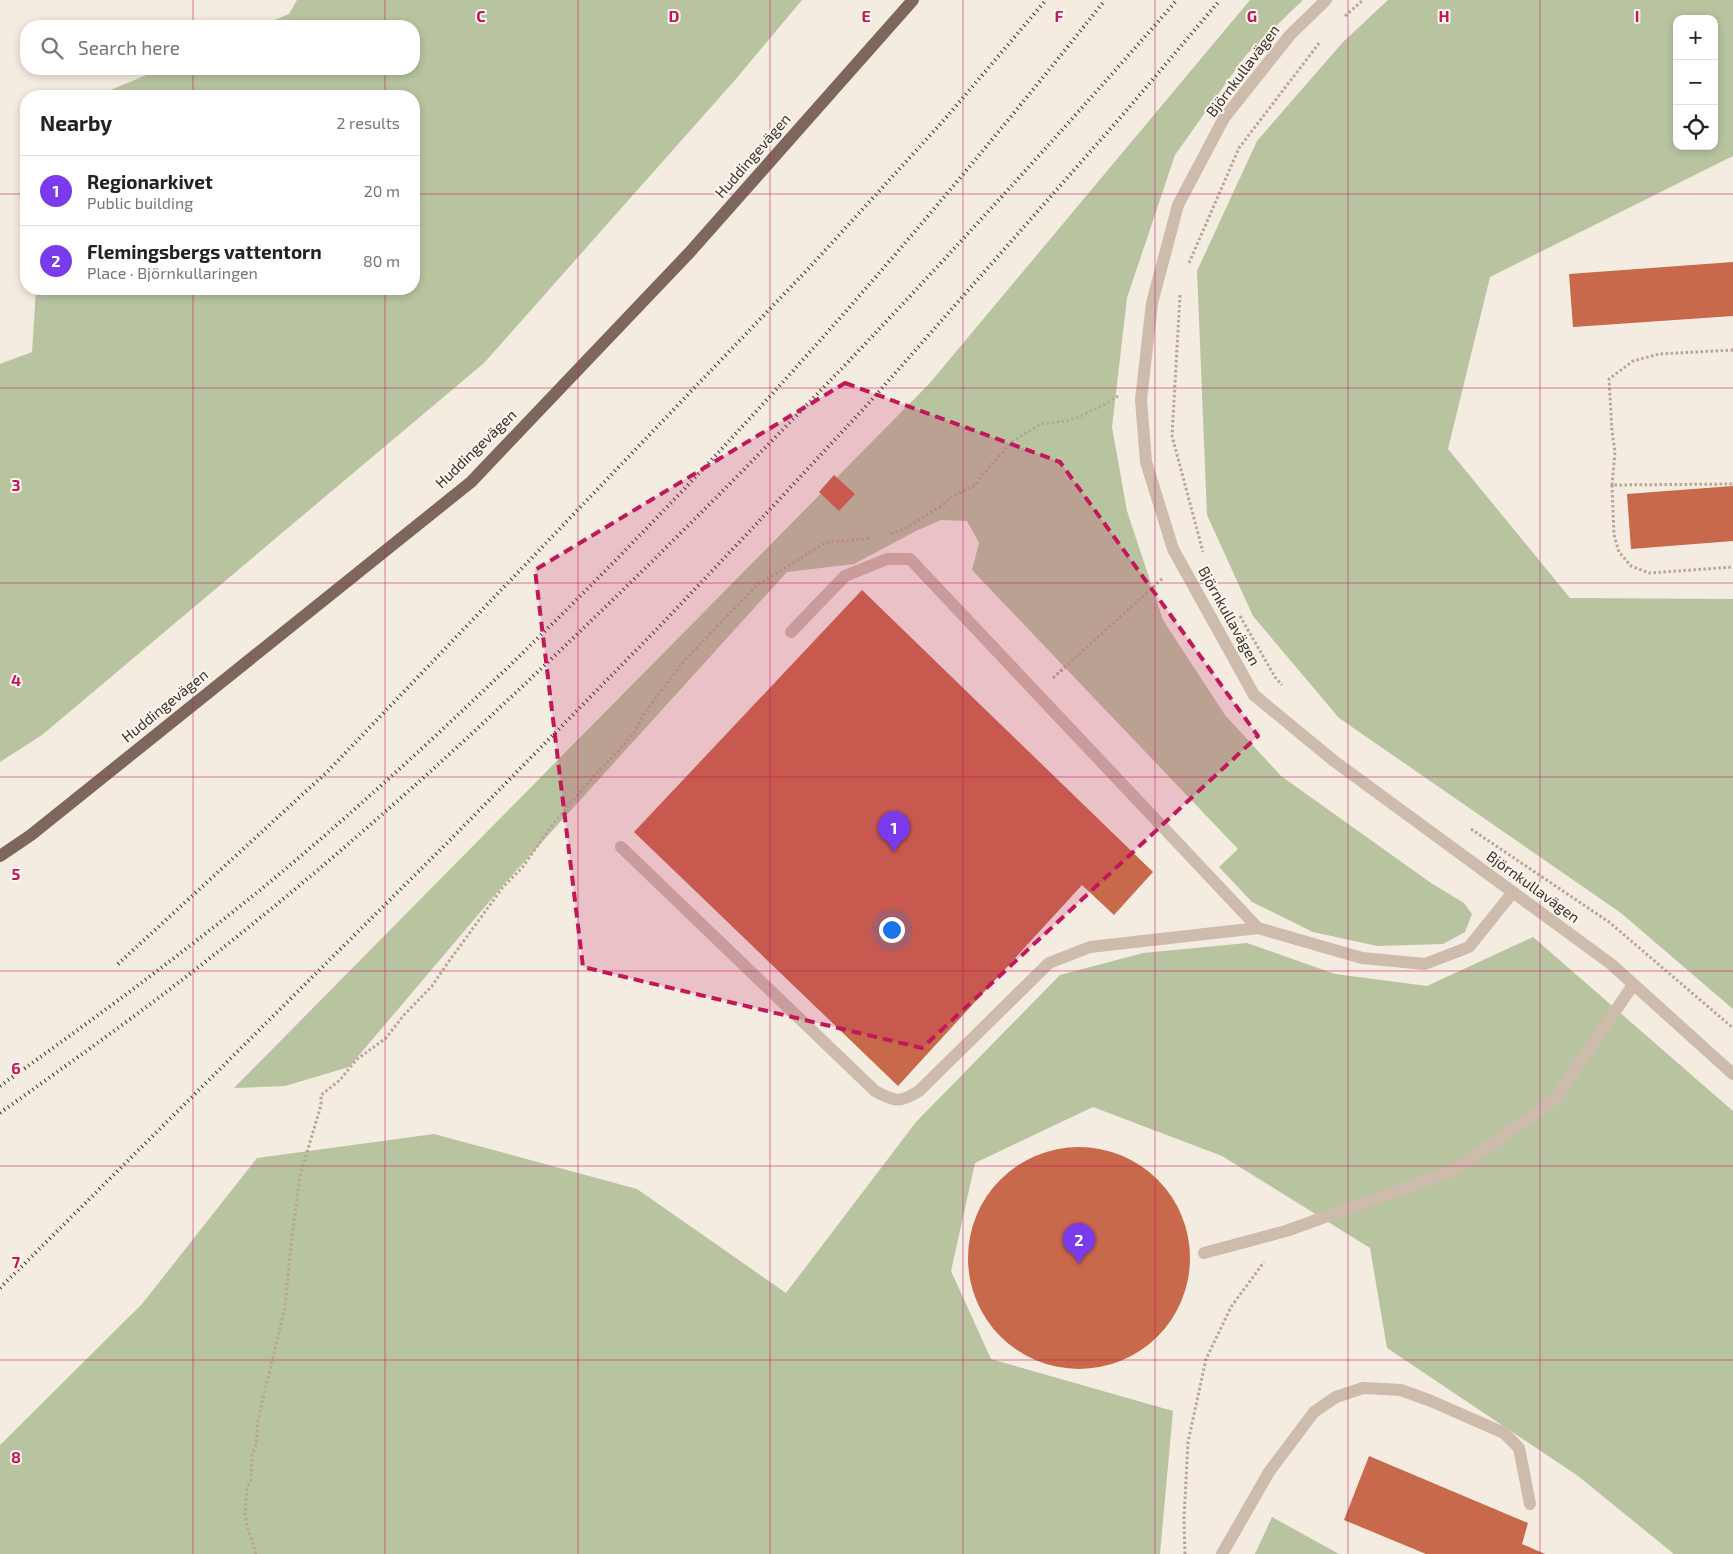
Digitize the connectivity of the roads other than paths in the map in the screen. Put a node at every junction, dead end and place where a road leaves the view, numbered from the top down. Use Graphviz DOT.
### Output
graph roads {
  1 [pos="913,0"];
  2 [pos="1326,0"];
  3 [pos="791,632"];
  4 [pos="621,847"];
  5 [pos="0,856"];
  6 [pos="1513,892"];
  7 [pos="1258,928"];
  8 [pos="1633,985"];
  9 [pos="1733,1074"];
  10 [pos="1204,1253"];
  11 [pos="1530,1504"];
  12 [pos="1222,1554"];
  1 -- 5 [label="main road, Huddingevägen"];
  2 -- 6 [label="street, Björnkullavägen"];
  3 -- 7 [label="street"];
  4 -- 7 [label="street"];
  6 -- 7 [label="street"];
  6 -- 8 [label="street, Björnkullavägen"];
  8 -- 9 [label="street, Björnkullavägen"];
  8 -- 10 [label="street"];
  11 -- 12 [label="street"];
}
